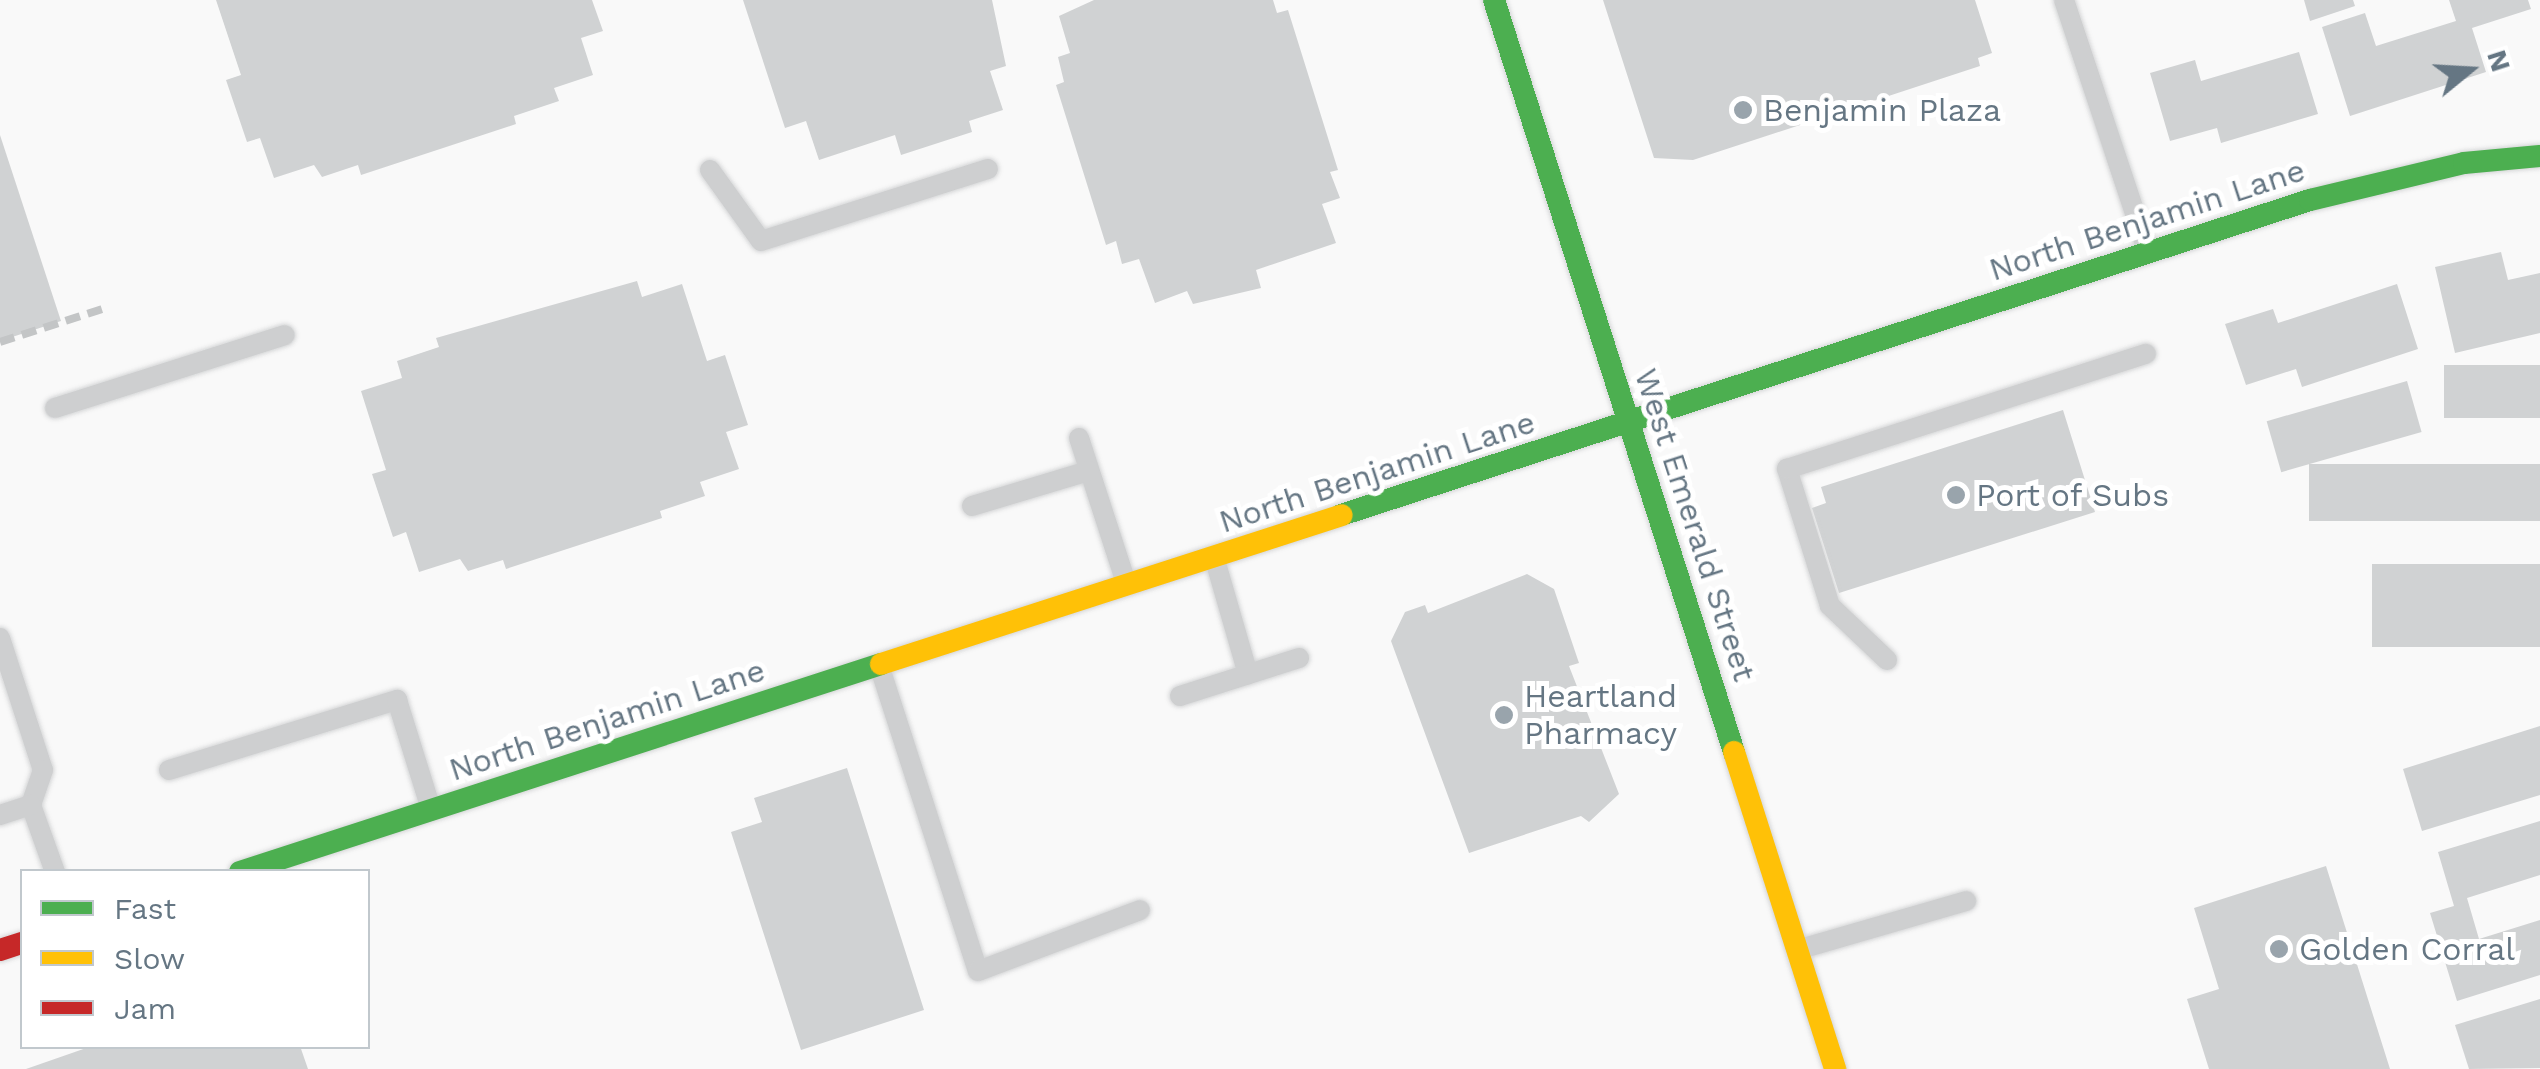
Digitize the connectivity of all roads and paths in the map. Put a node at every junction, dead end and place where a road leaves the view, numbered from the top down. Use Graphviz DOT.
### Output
graph roads {
  1 [pos="1494,0"];
  2 [pos="2064,0"];
  3 [pos="2540,156"];
  4 [pos="988,169"];
  5 [pos="710,170"];
  6 [pos="2148,254"];
  7 [pos="286,335"];
  8 [pos="2146,354"];
  9 [pos="55,408"];
  10 [pos="1628,422"];
  11 [pos="1079,438"];
  12 [pos="1090,471"];
  13 [pos="972,506"];
  14 [pos="1215,560"];
  15 [pos="1128,588"];
  16 [pos="0,638"];
  17 [pos="1299,658"];
  18 [pos="1887,660"];
  19 [pos="880,666"];
  20 [pos="1248,674"];
  21 [pos="1180,696"];
  22 [pos="170,770"];
  23 [pos="31,805"];
  24 [pos="432,811"];
  25 [pos="0,815"];
  26 [pos="54,869"];
  27 [pos="249,869"];
  28 [pos="1966,901"];
  29 [pos="1140,910"];
  30 [pos="1798,950"];
  31 [pos="1835,1069"];
  1 -- 10 [label="street, West Emerald Street"];
  2 -- 6 [label="lane"];
  3 -- 6 [label="street, North Benjamin Lane"];
  4 -- 5 [label="lane"];
  6 -- 10 [label="street, North Benjamin Lane"];
  7 -- 9 [label="lane"];
  8 -- 18 [label="lane"];
  10 -- 14 [label="street, North Benjamin Lane"];
  10 -- 30 [label="street, West Emerald Street"];
  11 -- 12 [label="lane"];
  12 -- 13 [label="lane"];
  12 -- 15 [label="lane"];
  14 -- 15 [label="street, North Benjamin Lane"];
  14 -- 20 [label="lane"];
  15 -- 19 [label="street, North Benjamin Lane"];
  16 -- 23 [label="lane"];
  17 -- 20 [label="lane"];
  19 -- 24 [label="street, North Benjamin Lane"];
  19 -- 29 [label="lane"];
  20 -- 21 [label="lane"];
  22 -- 24 [label="lane"];
  23 -- 25 [label="lane"];
  23 -- 26 [label="lane"];
  24 -- 27 [label="street, North Benjamin Lane"];
  28 -- 30 [label="lane"];
  30 -- 31 [label="street, West Emerald Street"];
}
